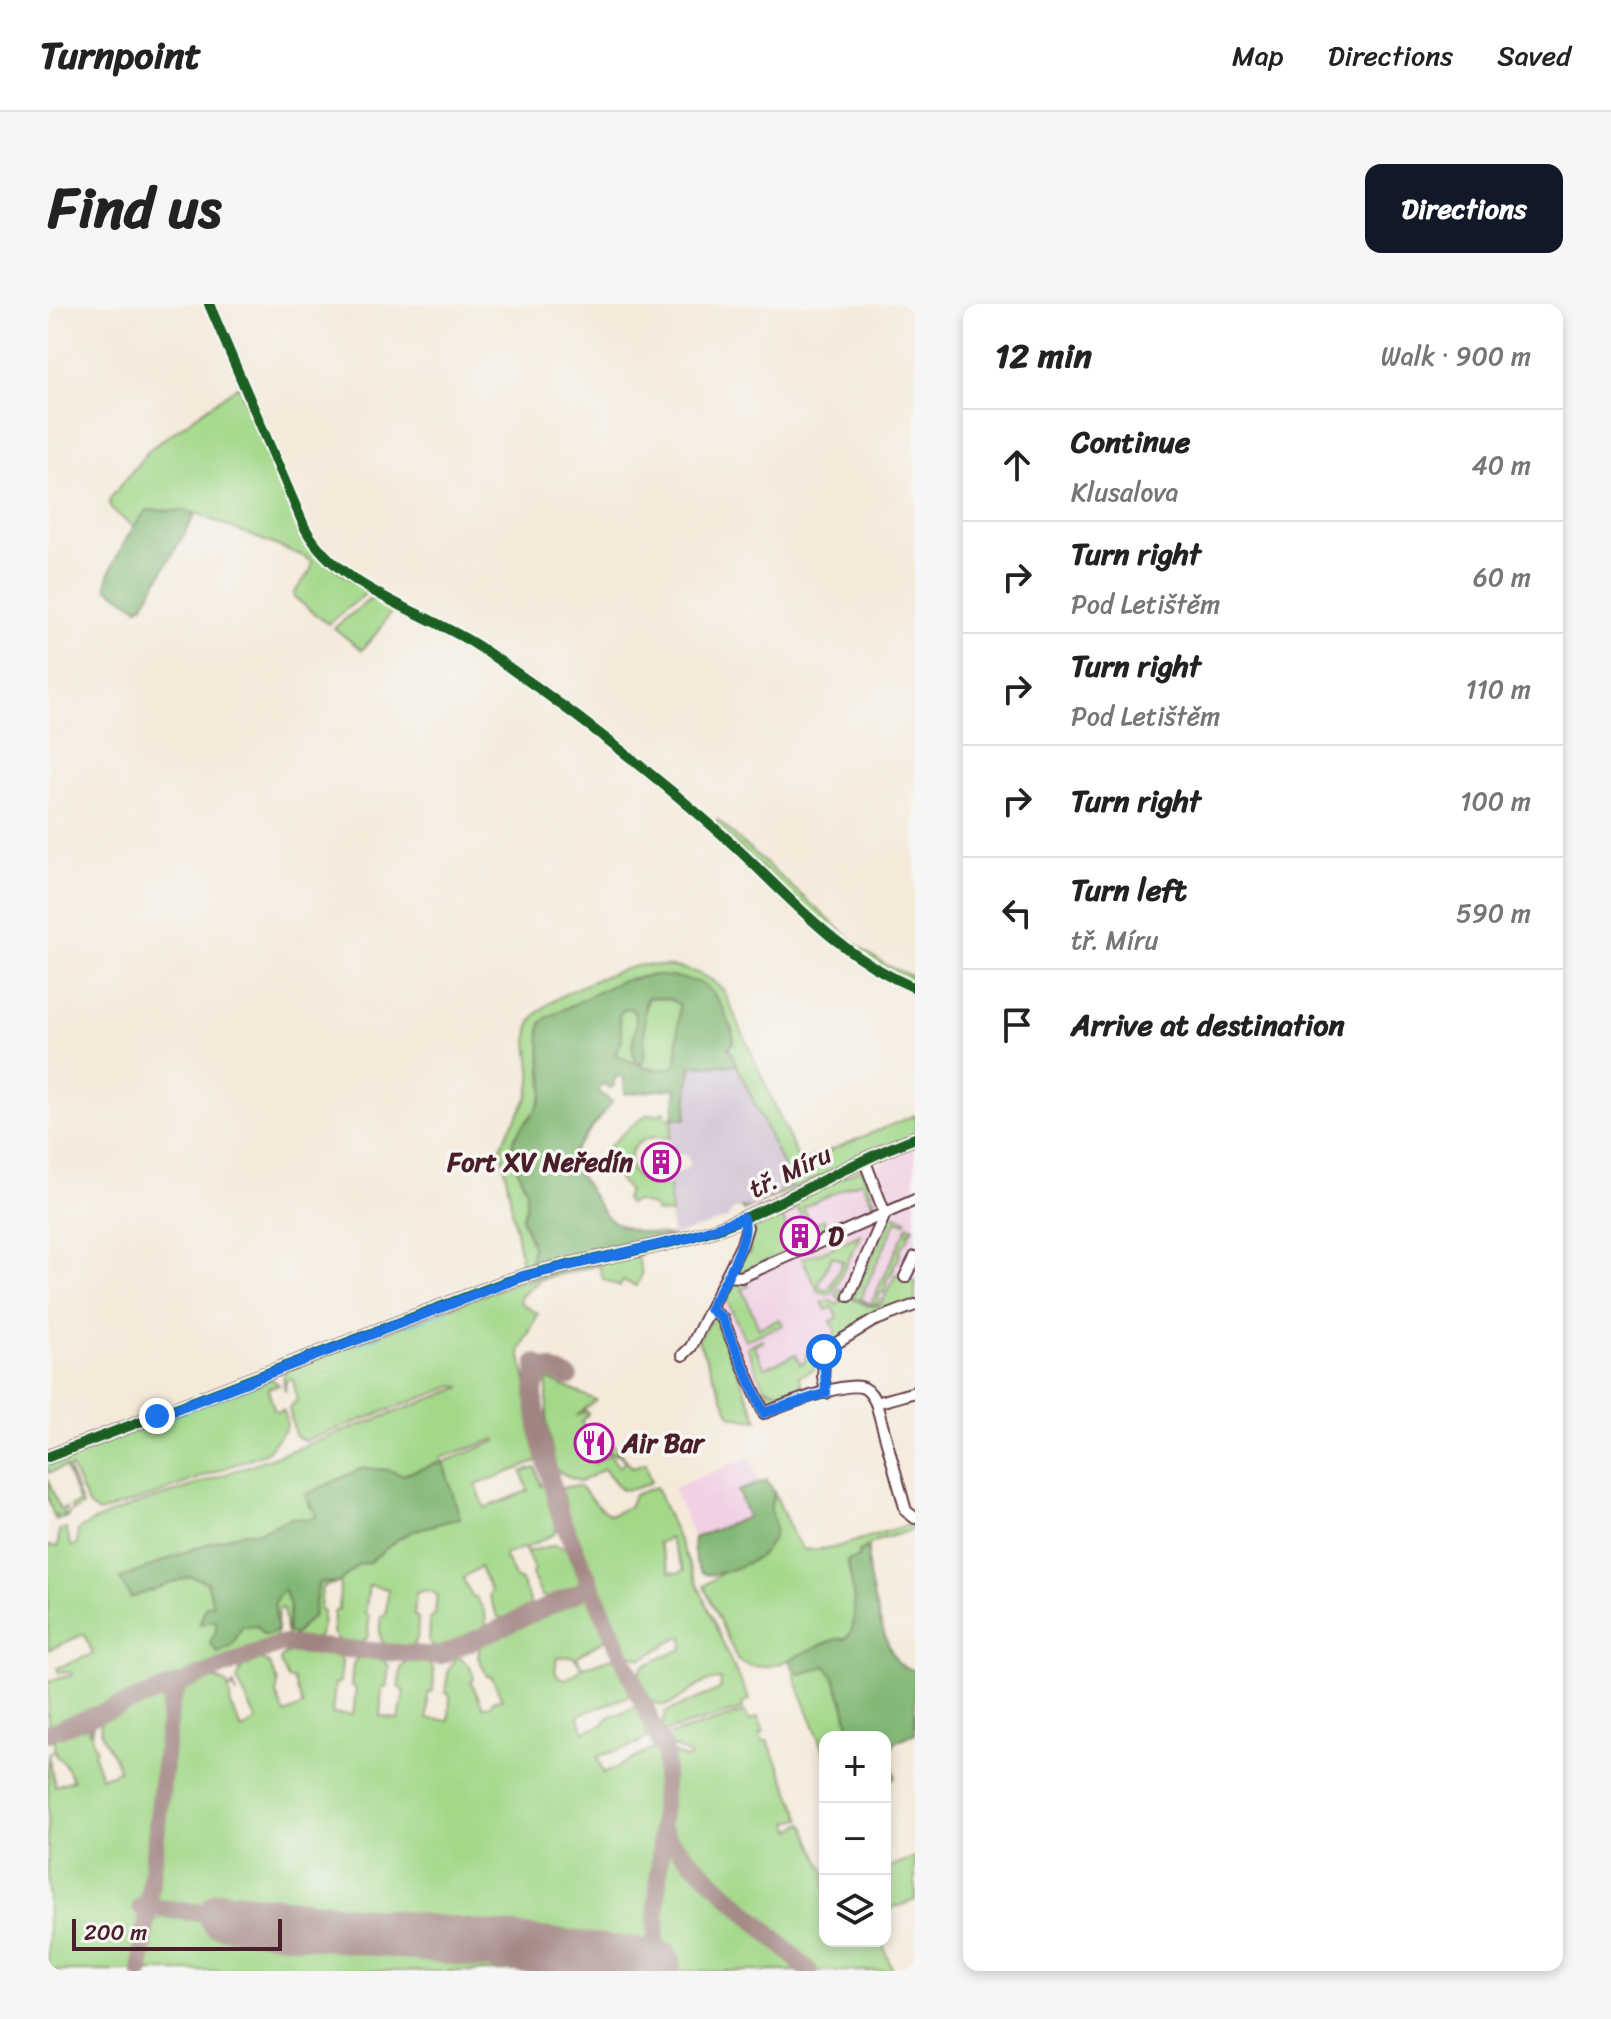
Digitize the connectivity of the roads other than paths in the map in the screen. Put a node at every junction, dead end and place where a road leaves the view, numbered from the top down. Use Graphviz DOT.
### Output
graph roads {
  1 [pos="209,304"];
  2 [pos="915,988"];
  3 [pos="915,1138"];
  4 [pos="864,1159"];
  5 [pos="915,1200"];
  6 [pos="885,1211"];
  7 [pos="743,1218"];
  8 [pos="915,1257"];
  9 [pos="727,1276"];
  10 [pos="905,1277"];
  11 [pos="849,1296"];
  12 [pos="915,1305"];
  13 [pos="710,1309"];
  14 [pos="683,1355"];
  15 [pos="915,1392"];
  16 [pos="826,1393"];
  17 [pos="876,1403"];
  18 [pos="48,1457"];
  19 [pos="915,1518"];
  1 -- 2 [label="street"];
  3 -- 4 [label="main road, tř. Míru"];
  4 -- 6 [label="street"];
  4 -- 7 [label="main road, tř. Míru"];
  5 -- 6 [label="street"];
  6 -- 9 [label="street"];
  6 -- 11 [label="street"];
  7 -- 9 [label="street"];
  7 -- 18 [label="main road, tř. Míru"];
  8 -- 10 [label="street"];
  9 -- 13 [label="street"];
  12 -- 16 [label="street"];
  13 -- 14 [label="street"];
  13 -- 16 [label="street"];
  15 -- 17 [label="street"];
  16 -- 17 [label="street"];
  17 -- 19 [label="street"];
}
